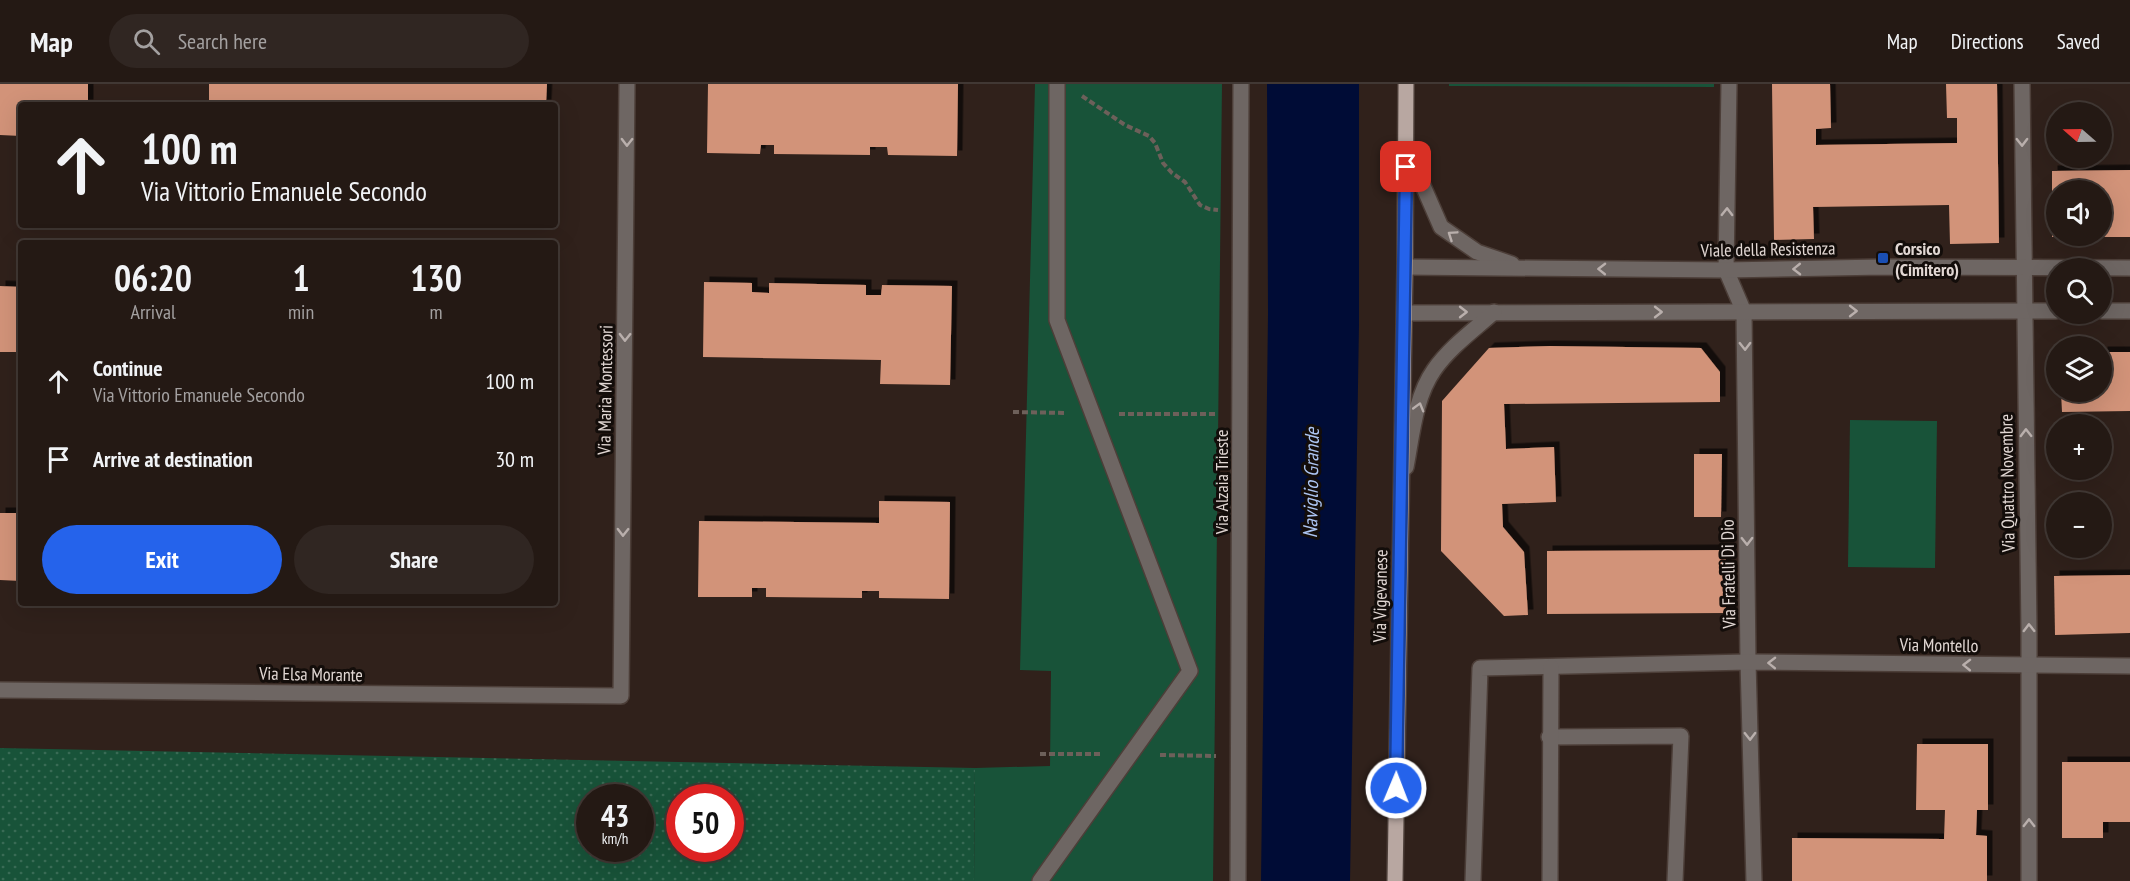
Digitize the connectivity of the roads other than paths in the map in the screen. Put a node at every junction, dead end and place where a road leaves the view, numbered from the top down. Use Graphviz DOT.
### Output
graph roads {
  1 [pos="627,84"];
  2 [pos="1057,84"];
  3 [pos="1241,84"];
  4 [pos="1406,84"];
  5 [pos="1729,84"];
  6 [pos="2022,84"];
  7 [pos="1406,147"];
  8 [pos="1406,267"];
  9 [pos="1524,268"];
  10 [pos="2024,268"];
  11 [pos="2130,268"];
  12 [pos="1726,270"];
  13 [pos="2025,311"];
  14 [pos="2046,311"];
  15 [pos="2112,311"];
  16 [pos="2130,311"];
  17 [pos="1494,312"];
  18 [pos="1744,312"];
  19 [pos="1405,313"];
  20 [pos="1402,485"];
  21 [pos="1748,662"];
  22 [pos="2029,666"];
  23 [pos="2130,666"];
  24 [pos="1551,667"];
  25 [pos="0,690"];
  26 [pos="621,696"];
  27 [pos="1550,736"];
  28 [pos="1040,881"];
  29 [pos="1238,881"];
  30 [pos="1395,881"];
  31 [pos="1473,881"];
  32 [pos="1550,881"];
  33 [pos="1675,881"];
  34 [pos="1754,881"];
  35 [pos="2029,881"];
  1 -- 26 [label="street, Via Maria Montessori, one-way"];
  2 -- 28 [label="street"];
  3 -- 29 [label="street, Via Alzaia Trieste"];
  4 -- 7 [label="main road, Via Vigevanese"];
  12 -- 5 [label="street, one-way"];
  6 -- 10 [label="street, Via Quattro Novembre, one-way"];
  7 -- 8 [label="main road, Via Vigevanese"];
  9 -- 7 [label="street, one-way"];
  8 -- 9 [label="street, Viale della Resistenza"];
  8 -- 19 [label="main road, Via Vigevanese"];
  12 -- 9 [label="street, Viale della Resistenza, one-way"];
  10 -- 11 [label="street, Viale della Resistenza"];
  10 -- 12 [label="street, Viale della Resistenza, one-way"];
  10 -- 13 [label="street, Via Quattro Novembre"];
  12 -- 18 [label="street, Via Fratelli Di Dio"];
  13 -- 14 [label="street"];
  18 -- 13 [label="street, one-way"];
  22 -- 13 [label="street, Via Quattro Novembre, one-way"];
  15 -- 16 [label="street"];
  17 -- 18 [label="street, one-way"];
  19 -- 17 [label="street, one-way"];
  20 -- 17 [label="street, one-way"];
  18 -- 21 [label="street, Via Fratelli Di Dio, one-way"];
  19 -- 20 [label="main road, Via Vigevanese"];
  20 -- 30 [label="main road, Via Vigevanese"];
  22 -- 21 [label="street, Via Montello, one-way"];
  21 -- 24 [label="street, Via Montello"];
  21 -- 34 [label="street, Via Fratelli Di Dio, one-way"];
  22 -- 23 [label="street, Via Montello"];
  35 -- 22 [label="street, Via Quattro Novembre, one-way"];
  24 -- 27 [label="street"];
  24 -- 31 [label="street, Via Montello"];
  25 -- 26 [label="street, Via Elsa Morante"];
  27 -- 32 [label="street"];
  27 -- 33 [label="street"];
}
